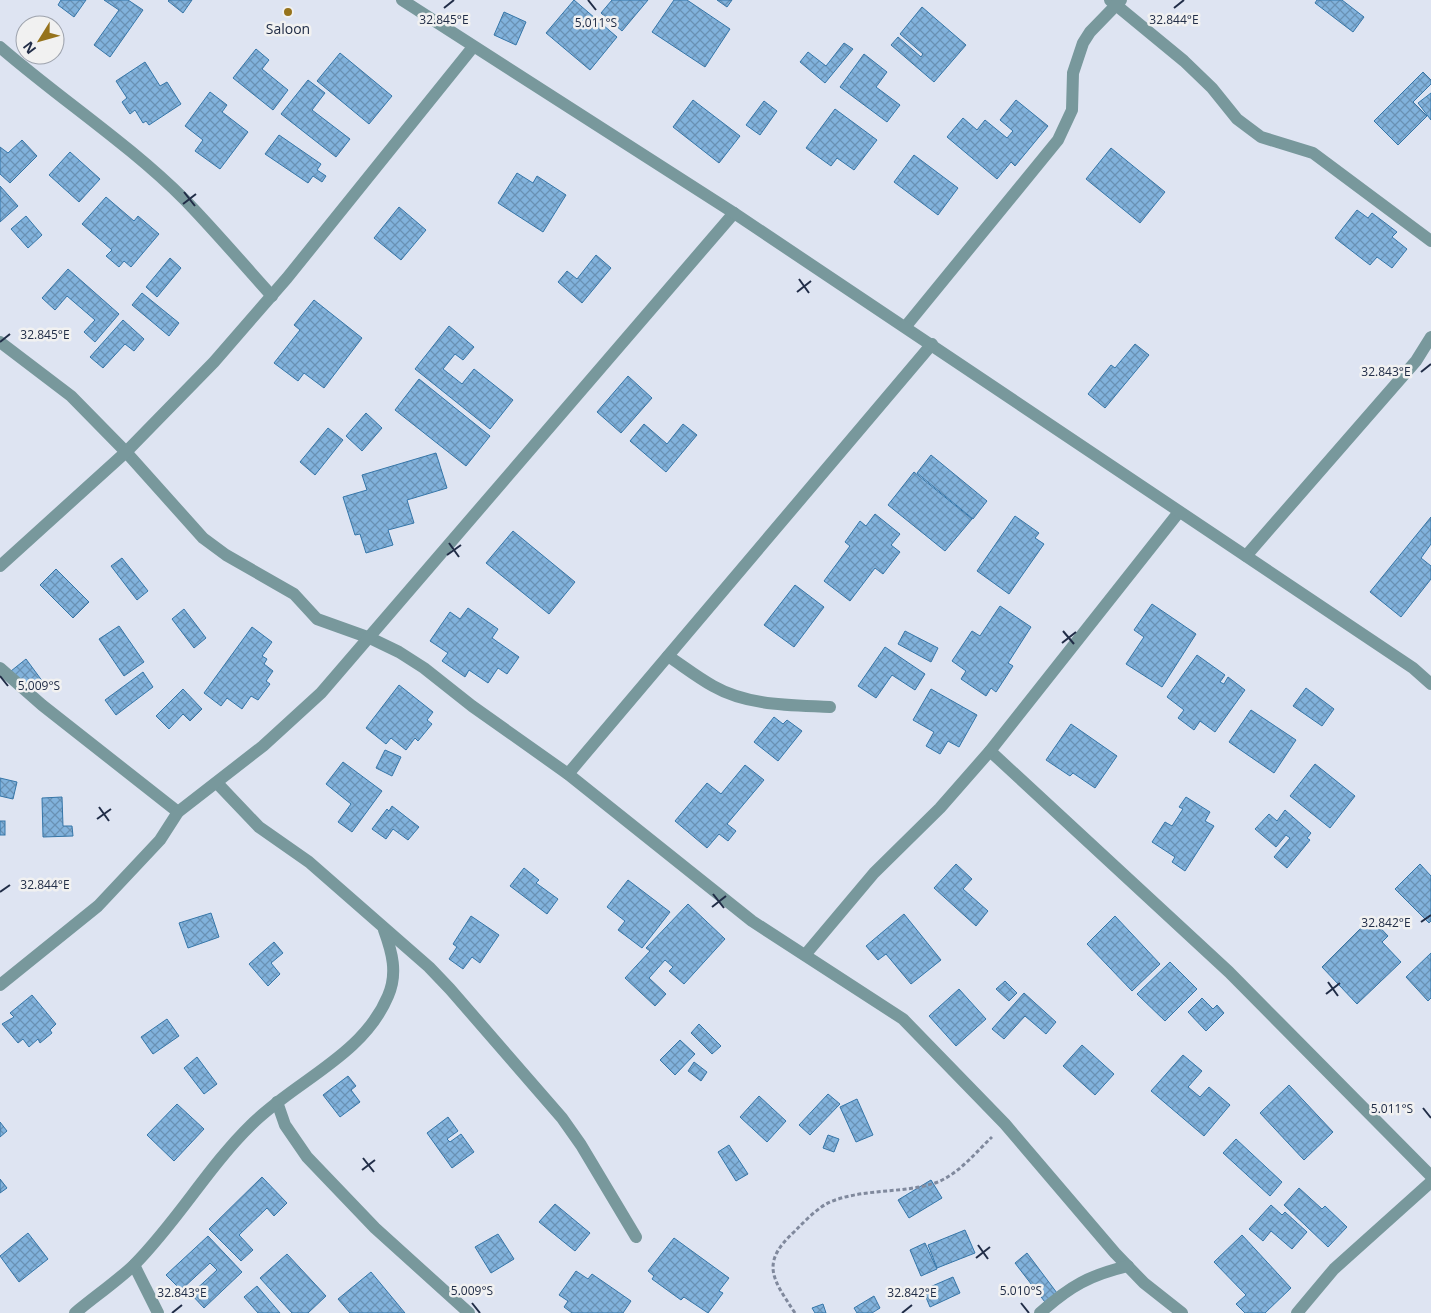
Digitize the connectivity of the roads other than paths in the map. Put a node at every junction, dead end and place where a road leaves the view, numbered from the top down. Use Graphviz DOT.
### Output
graph roads {
  1 [pos="402,0"];
  2 [pos="1115,2"];
  3 [pos="0,47"];
  4 [pos="473,47"];
  5 [pos="734,213"];
  6 [pos="1431,241"];
  7 [pos="272,296"];
  8 [pos="906,326"];
  9 [pos="1431,337"];
  10 [pos="0,342"];
  11 [pos="932,344"];
  12 [pos="126,452"];
  13 [pos="1179,512"];
  14 [pos="1246,556"];
  15 [pos="0,566"];
  16 [pos="370,638"];
  17 [pos="668,656"];
  18 [pos="0,668"];
  19 [pos="1431,684"];
  20 [pos="830,708"];
  21 [pos="990,752"];
  22 [pos="568,774"];
  23 [pos="217,783"];
  24 [pos="178,812"];
  25 [pos="384,929"];
  26 [pos="805,955"];
  27 [pos="0,985"];
  28 [pos="277,1102"];
  29 [pos="1431,1176"];
  30 [pos="1431,1182"];
  31 [pos="636,1237"];
  32 [pos="134,1265"];
  33 [pos="1128,1266"];
  34 [pos="75,1313"];
  35 [pos="158,1313"];
  36 [pos="470,1313"];
  37 [pos="1040,1313"];
  38 [pos="1182,1313"];
  39 [pos="1297,1313"];
  1 -- 4 [label="street"];
  2 -- 6 [label="street"];
  2 -- 8 [label="street"];
  3 -- 7 [label="street"];
  4 -- 5 [label="street"];
  4 -- 7 [label="street"];
  5 -- 8 [label="street"];
  5 -- 16 [label="street"];
  7 -- 12 [label="street"];
  8 -- 11 [label="street"];
  9 -- 14 [label="street"];
  10 -- 12 [label="street"];
  11 -- 13 [label="street"];
  11 -- 17 [label="street"];
  12 -- 15 [label="street"];
  12 -- 16 [label="street"];
  13 -- 14 [label="street"];
  13 -- 21 [label="street"];
  14 -- 19 [label="street"];
  16 -- 22 [label="street"];
  16 -- 23 [label="street"];
  17 -- 20 [label="street"];
  17 -- 22 [label="street"];
  18 -- 24 [label="street"];
  21 -- 26 [label="street"];
  21 -- 29 [label="street"];
  22 -- 26 [label="street"];
  23 -- 24 [label="street"];
  23 -- 25 [label="street"];
  24 -- 27 [label="street"];
  25 -- 28 [label="street"];
  25 -- 31 [label="street"];
  26 -- 33 [label="street"];
  28 -- 32 [label="street"];
  28 -- 36 [label="street"];
  30 -- 39 [label="street"];
  32 -- 34 [label="street"];
  32 -- 35 [label="street"];
  33 -- 37 [label="street"];
  33 -- 38 [label="street"];
}
